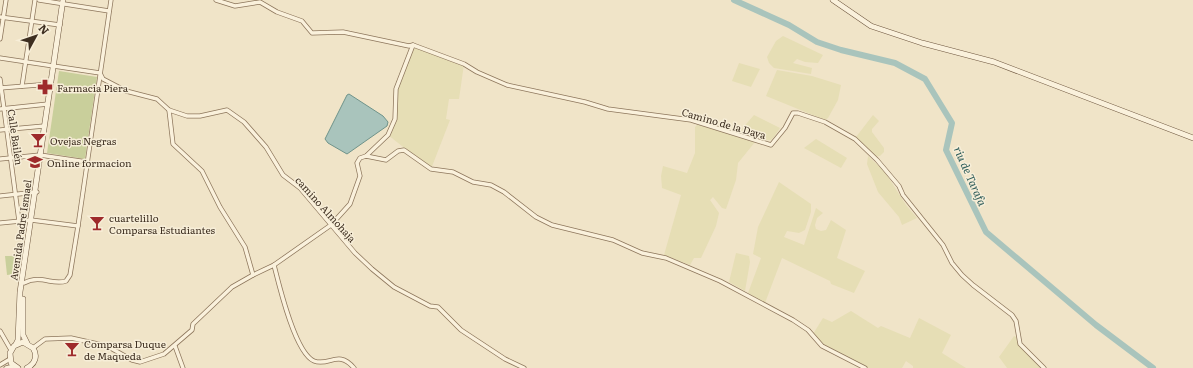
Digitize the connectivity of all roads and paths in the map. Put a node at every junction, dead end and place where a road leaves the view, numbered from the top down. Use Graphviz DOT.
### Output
graph roads {
  1 [pos="6,0"];
  2 [pos="35,0"];
  3 [pos="39,0"];
  4 [pos="111,0"];
  5 [pos="216,0"];
  6 [pos="832,0"];
  7 [pos="64,2"];
  8 [pos="109,11"];
  9 [pos="2,17"];
  10 [pos="32,21"];
  11 [pos="60,25"];
  12 [pos="0,39"];
  13 [pos="413,45"];
  14 [pos="0,58"];
  15 [pos="26,62"];
  16 [pos="54,66"];
  17 [pos="100,73"];
  18 [pos="0,79"];
  19 [pos="51,84"];
  20 [pos="22,86"];
  21 [pos="1,88"];
  22 [pos="48,104"];
  23 [pos="2,109"];
  24 [pos="169,110"];
  25 [pos="44,126"];
  26 [pos="0,130"];
  27 [pos="7,130"];
  28 [pos="1193,138"];
  29 [pos="41,155"];
  30 [pos="366,156"];
  31 [pos="11,158"];
  32 [pos="0,159"];
  33 [pos="87,162"];
  34 [pos="36,192"];
  35 [pos="16,194"];
  36 [pos="0,196"];
  37 [pos="32,220"];
  38 [pos="19,221"];
  39 [pos="0,223"];
  40 [pos="331,225"];
  41 [pos="78,226"];
  42 [pos="274,265"];
  43 [pos="253,275"];
  44 [pos="24,283"];
  45 [pos="0,331"];
  46 [pos="27,343"];
  47 [pos="12,346"];
  48 [pos="175,346"];
  49 [pos="33,348"];
  50 [pos="10,359"];
  51 [pos="0,365"];
  52 [pos="16,367"];
  53 [pos="6,368"];
  54 [pos="27,368"];
  55 [pos="183,368"];
  56 [pos="354,368"];
  57 [pos="524,368"];
  58 [pos="865,368"];
  59 [pos="1044,368"];
  1 -- 9 [label="street"];
  2 -- 10 [label="street"];
  3 -- 7 [label="street"];
  4 -- 8 [label="street"];
  5 -- 13 [label="street, Camino de la Daya"];
  6 -- 28 [label="main road"];
  7 -- 8 [label="street"];
  7 -- 11 [label="main road, Avenida Padre Ismael"];
  8 -- 17 [label="street"];
  9 -- 10 [label="street"];
  9 -- 12 [label="street"];
  10 -- 11 [label="street"];
  10 -- 15 [label="street"];
  11 -- 16 [label="main road, Avenida Padre Ismael"];
  13 -- 30 [label="street"];
  13 -- 59 [label="street, Camino de la Daya"];
  14 -- 15 [label="street"];
  15 -- 16 [label="street"];
  15 -- 20 [label="street"];
  16 -- 17 [label="street"];
  16 -- 19 [label="main road, Avenida Padre Ismael"];
  16 -- 29 [label="main road, Avenida Padre Ismael"];
  17 -- 24 [label="street, camino Almohaja"];
  17 -- 33 [label="street"];
  18 -- 21 [label="street, Calle Bailén"];
  19 -- 20 [label="street"];
  19 -- 22 [label="main road, Avenida Padre Ismael"];
  20 -- 21 [label="street"];
  21 -- 23 [label="street, Calle Bailén"];
  22 -- 23 [label="street"];
  22 -- 25 [label="main road, Avenida Padre Ismael"];
  23 -- 27 [label="street, Calle Bailén"];
  24 -- 40 [label="street, camino Almohaja"];
  24 -- 43 [label="street"];
  25 -- 27 [label="street"];
  25 -- 29 [label="main road, Avenida Padre Ismael"];
  26 -- 27 [label="street"];
  27 -- 31 [label="street, Calle Bailén"];
  29 -- 31 [label="street"];
  29 -- 33 [label="street"];
  29 -- 34 [label="main road, Avenida Padre Ismael"];
  30 -- 40 [label="street"];
  30 -- 58 [label="street"];
  31 -- 32 [label="street"];
  31 -- 35 [label="street, Calle Bailén"];
  33 -- 41 [label="street"];
  34 -- 35 [label="street"];
  34 -- 37 [label="main road, Avenida Padre Ismael"];
  35 -- 36 [label="street"];
  35 -- 38 [label="street, Calle Bailén"];
  37 -- 38 [label="street"];
  37 -- 41 [label="street"];
  37 -- 44 [label="main road, Avenida Padre Ismael"];
  37 -- 47 [label="main road, Avenida Padre Ismael"];
  38 -- 39 [label="street"];
  40 -- 42 [label="street"];
  40 -- 57 [label="street, camino Almohaja"];
  41 -- 44 [label="street"];
  42 -- 43 [label="street"];
  42 -- 56 [label="street"];
  43 -- 48 [label="street"];
  44 -- 46 [label="main road, Avenida Padre Ismael"];
  45 -- 47 [label="street"];
  46 -- 47 [label="main road"];
  46 -- 49 [label="main road"];
  47 -- 50 [label="main road, Avenida Padre Ismael"];
  48 -- 49 [label="street"];
  48 -- 55 [label="street"];
  49 -- 54 [label="main road"];
  50 -- 51 [label="street"];
  50 -- 52 [label="main road"];
  52 -- 53 [label="street"];
}
